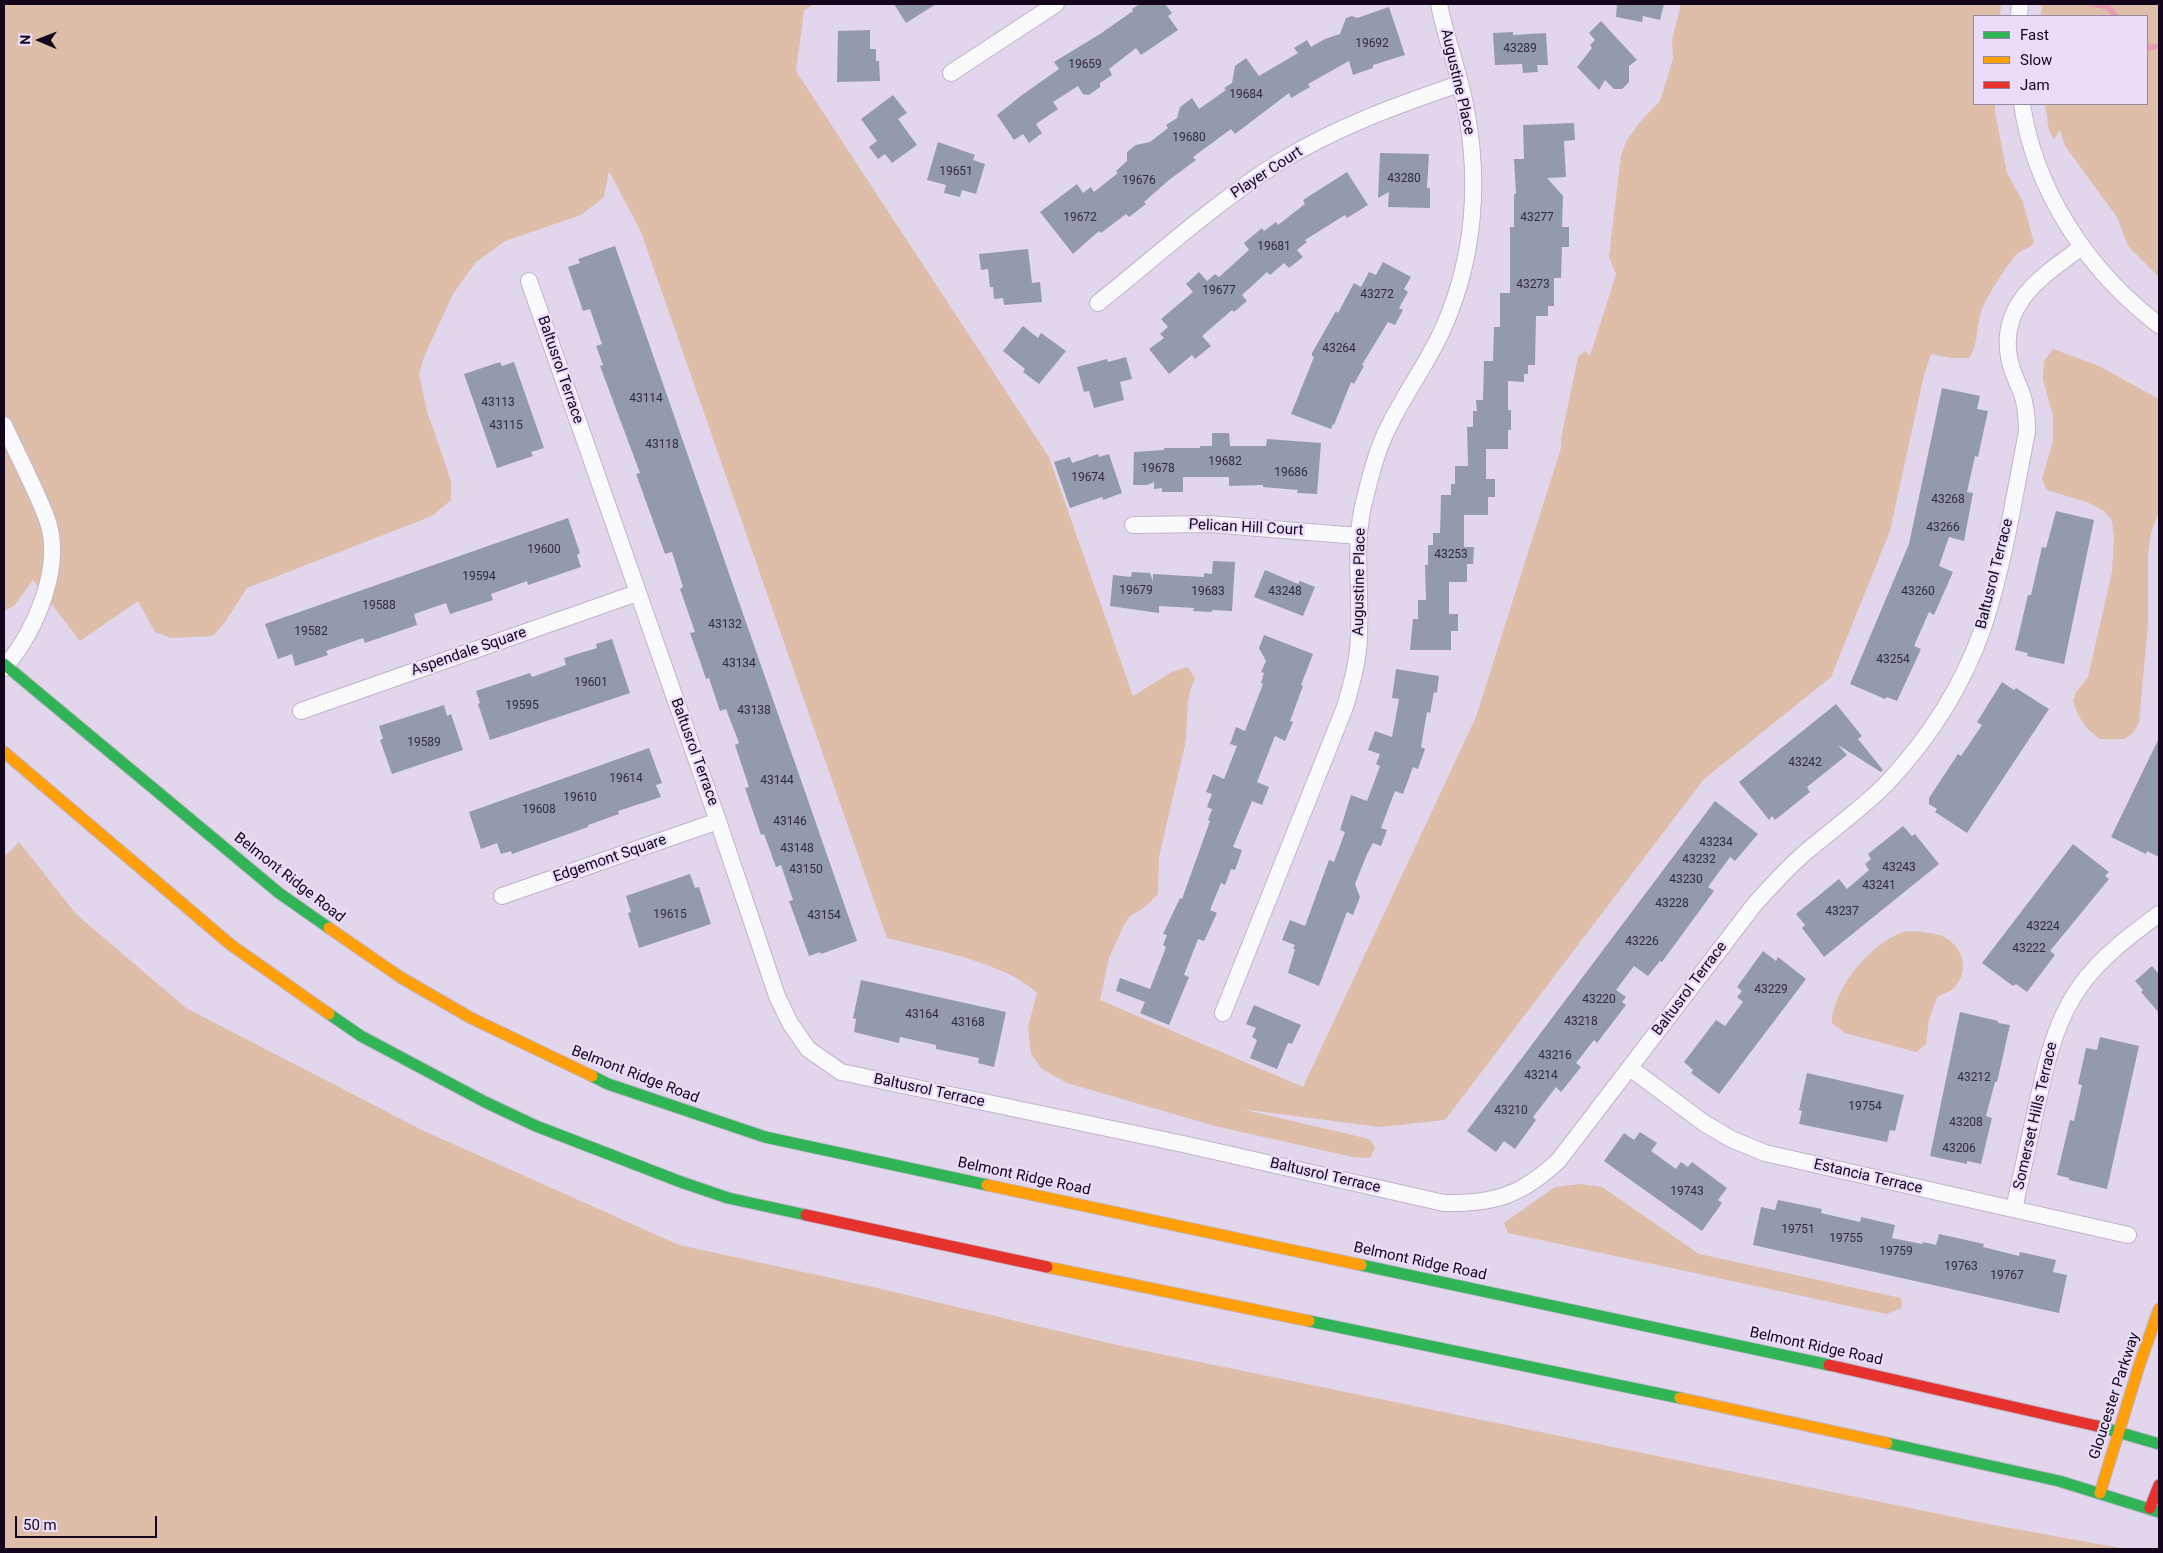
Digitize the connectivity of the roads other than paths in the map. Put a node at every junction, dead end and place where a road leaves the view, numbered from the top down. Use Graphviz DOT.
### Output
graph roads {
  1 [pos="1056,4"];
  2 [pos="1440,4"];
  3 [pos="951,73"];
  4 [pos="1459,84"];
  5 [pos="2022,105"];
  6 [pos="2082,247"];
  7 [pos="529,281"];
  8 [pos="1098,303"];
  9 [pos="2159,325"];
  10 [pos="4,425"];
  11 [pos="1133,525"];
  12 [pos="1359,536"];
  13 [pos="637,593"];
  14 [pos="4,666"];
  15 [pos="301,711"];
  16 [pos="4,752"];
  17 [pos="718,822"];
  18 [pos="502,896"];
  19 [pos="2159,914"];
  20 [pos="1224,1013"];
  21 [pos="1630,1068"];
  22 [pos="2014,1209"];
  23 [pos="2128,1235"];
  24 [pos="2159,1309"];
  25 [pos="2120,1432"];
  26 [pos="2159,1444"];
  27 [pos="2159,1485"];
  28 [pos="2100,1492"];
  29 [pos="2154,1510"];
  1 -- 3 [label="street"];
  2 -- 4 [label="street, Augustine Place"];
  4 -- 8 [label="street, Player Court"];
  4 -- 12 [label="street, Augustine Place"];
  5 -- 6 [label="street"];
  6 -- 9 [label="street"];
  6 -- 21 [label="street, Baltusrol Terrace"];
  7 -- 13 [label="street, Baltusrol Terrace"];
  10 -- 14 [label="street"];
  11 -- 12 [label="street, Pelican Hill Court"];
  12 -- 20 [label="street, Augustine Place"];
  13 -- 15 [label="street, Aspendale Square"];
  13 -- 17 [label="street, Baltusrol Terrace"];
  14 -- 25 [label="main road, Belmont Ridge Road"];
  16 -- 28 [label="main road"];
  17 -- 18 [label="street, Edgemont Square"];
  17 -- 21 [label="street, Baltusrol Terrace"];
  19 -- 22 [label="street, Somerset Hills Terrace"];
  21 -- 22 [label="street, Estancia Terrace"];
  22 -- 23 [label="street, Estancia Terrace"];
  24 -- 25 [label="main road, Gloucester Parkway"];
  25 -- 26 [label="main road, Belmont Ridge Road"];
  25 -- 28 [label="main road, Gloucester Parkway"];
  27 -- 29 [label="main road"];
  28 -- 29 [label="main road"];
}
